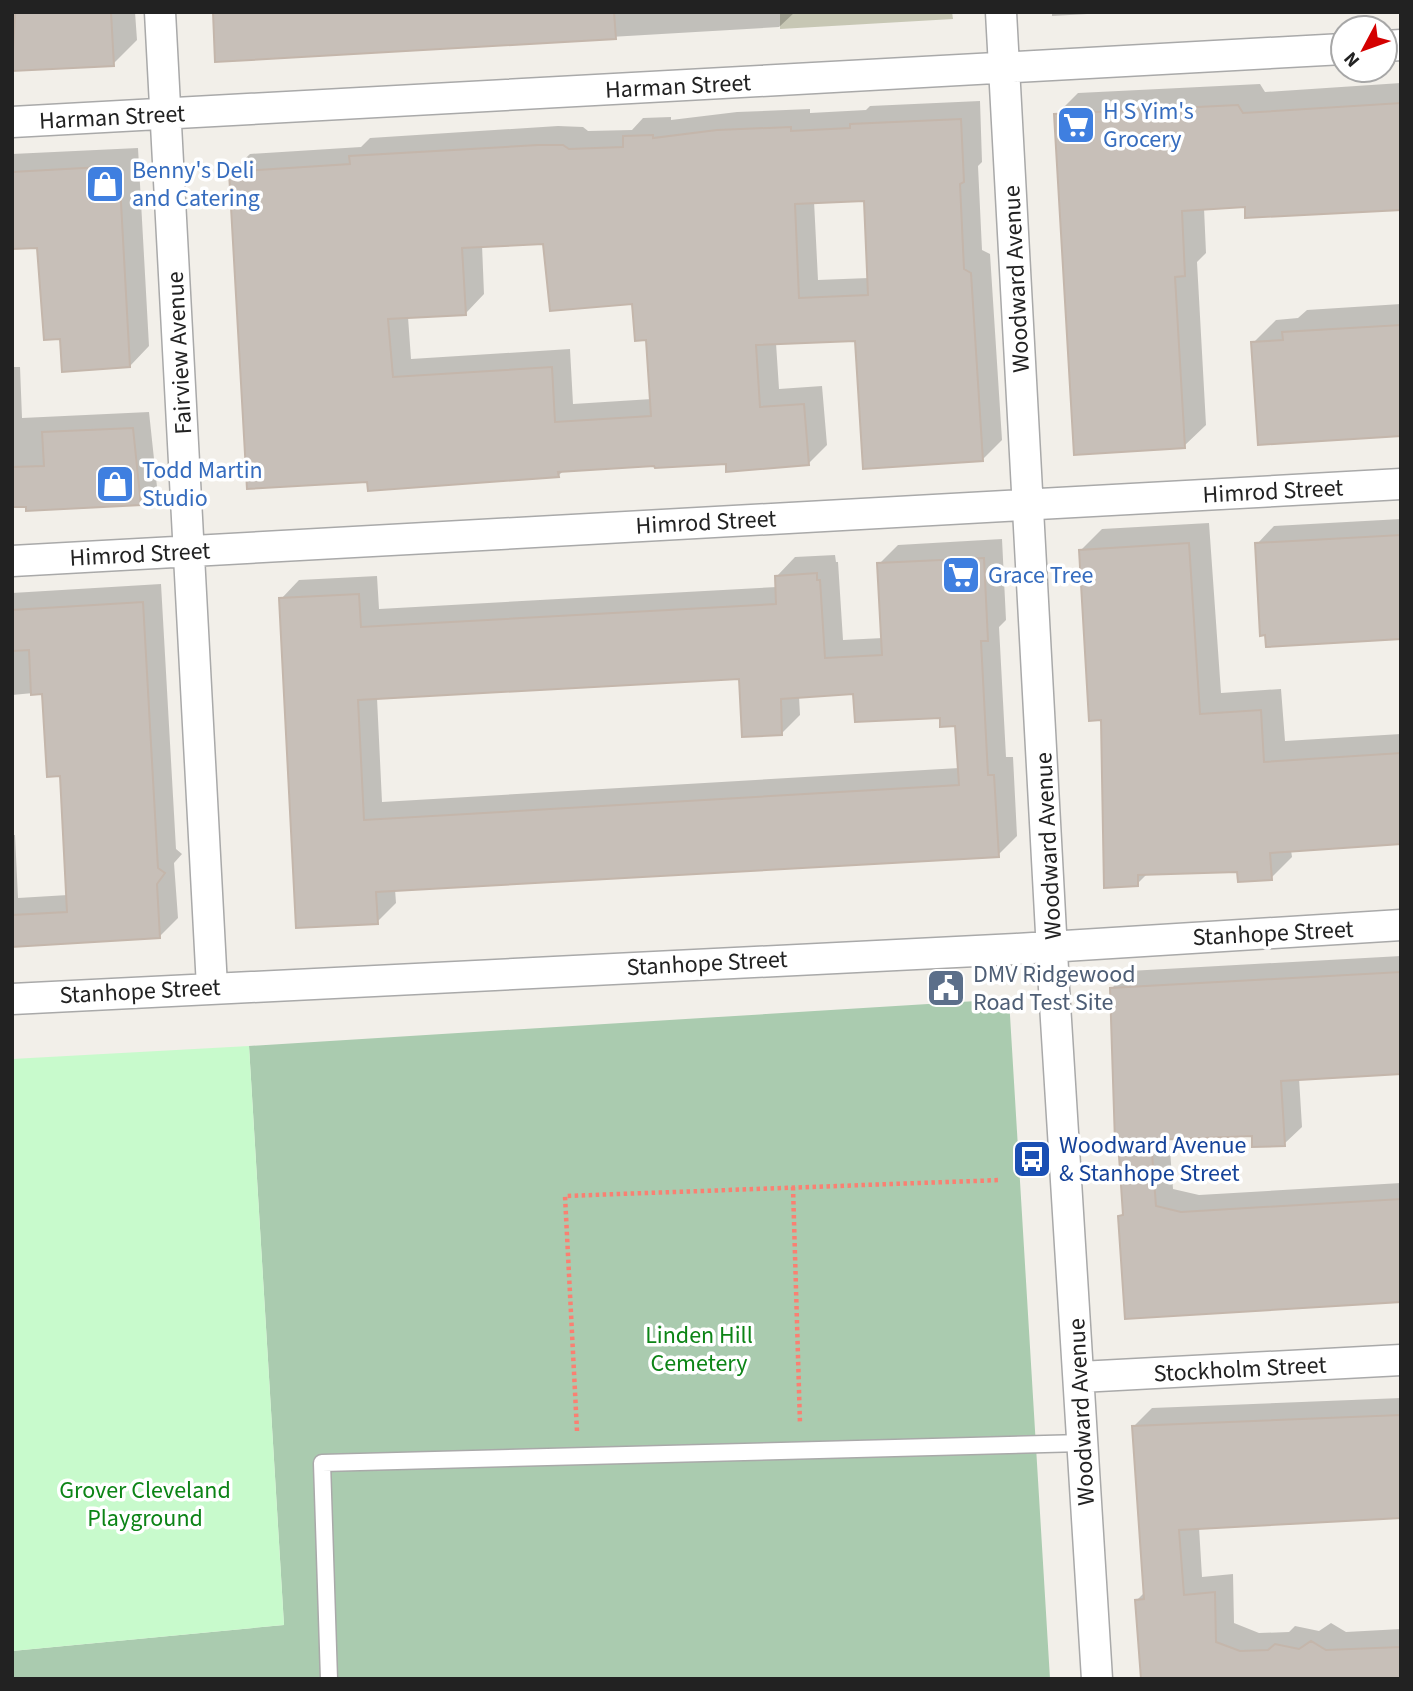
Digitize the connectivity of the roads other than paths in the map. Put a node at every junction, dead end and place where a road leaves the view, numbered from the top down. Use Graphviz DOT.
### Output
graph roads {
  1 [pos="160,12"];
  2 [pos="1001,12"];
  3 [pos="1329,50"];
  4 [pos="1004,67"];
  5 [pos="166,114"];
  6 [pos="12,122"];
  7 [pos="1401,484"];
  8 [pos="1029,505"];
  9 [pos="190,551"];
  10 [pos="12,561"];
  11 [pos="1401,926"];
  12 [pos="1054,945"];
  13 [pos="212,987"];
  14 [pos="12,999"];
  15 [pos="1401,1360"];
  16 [pos="1080,1377"];
  17 [pos="1083,1443"];
  18 [pos="329,1679"];
  19 [pos="1097,1679"];
  1 -- 5 [label="street, Fairview Avenue"];
  2 -- 4 [label="street, Woodward Avenue"];
  3 -- 4 [label="street, Harman Street"];
  4 -- 5 [label="street, Harman Street"];
  4 -- 8 [label="street, Woodward Avenue"];
  5 -- 6 [label="street, Harman Street"];
  5 -- 9 [label="street, Fairview Avenue"];
  7 -- 8 [label="street, Himrod Street"];
  8 -- 9 [label="street, Himrod Street"];
  8 -- 12 [label="street, Woodward Avenue"];
  9 -- 10 [label="street, Himrod Street"];
  9 -- 13 [label="street, Fairview Avenue"];
  11 -- 12 [label="street, Stanhope Street"];
  12 -- 13 [label="street, Stanhope Street"];
  12 -- 16 [label="street, Woodward Avenue"];
  13 -- 14 [label="street, Stanhope Street"];
  15 -- 16 [label="street, Stockholm Street"];
  16 -- 17 [label="street, Woodward Avenue"];
  17 -- 18 [label="lane"];
  17 -- 19 [label="street, Woodward Avenue"];
}
